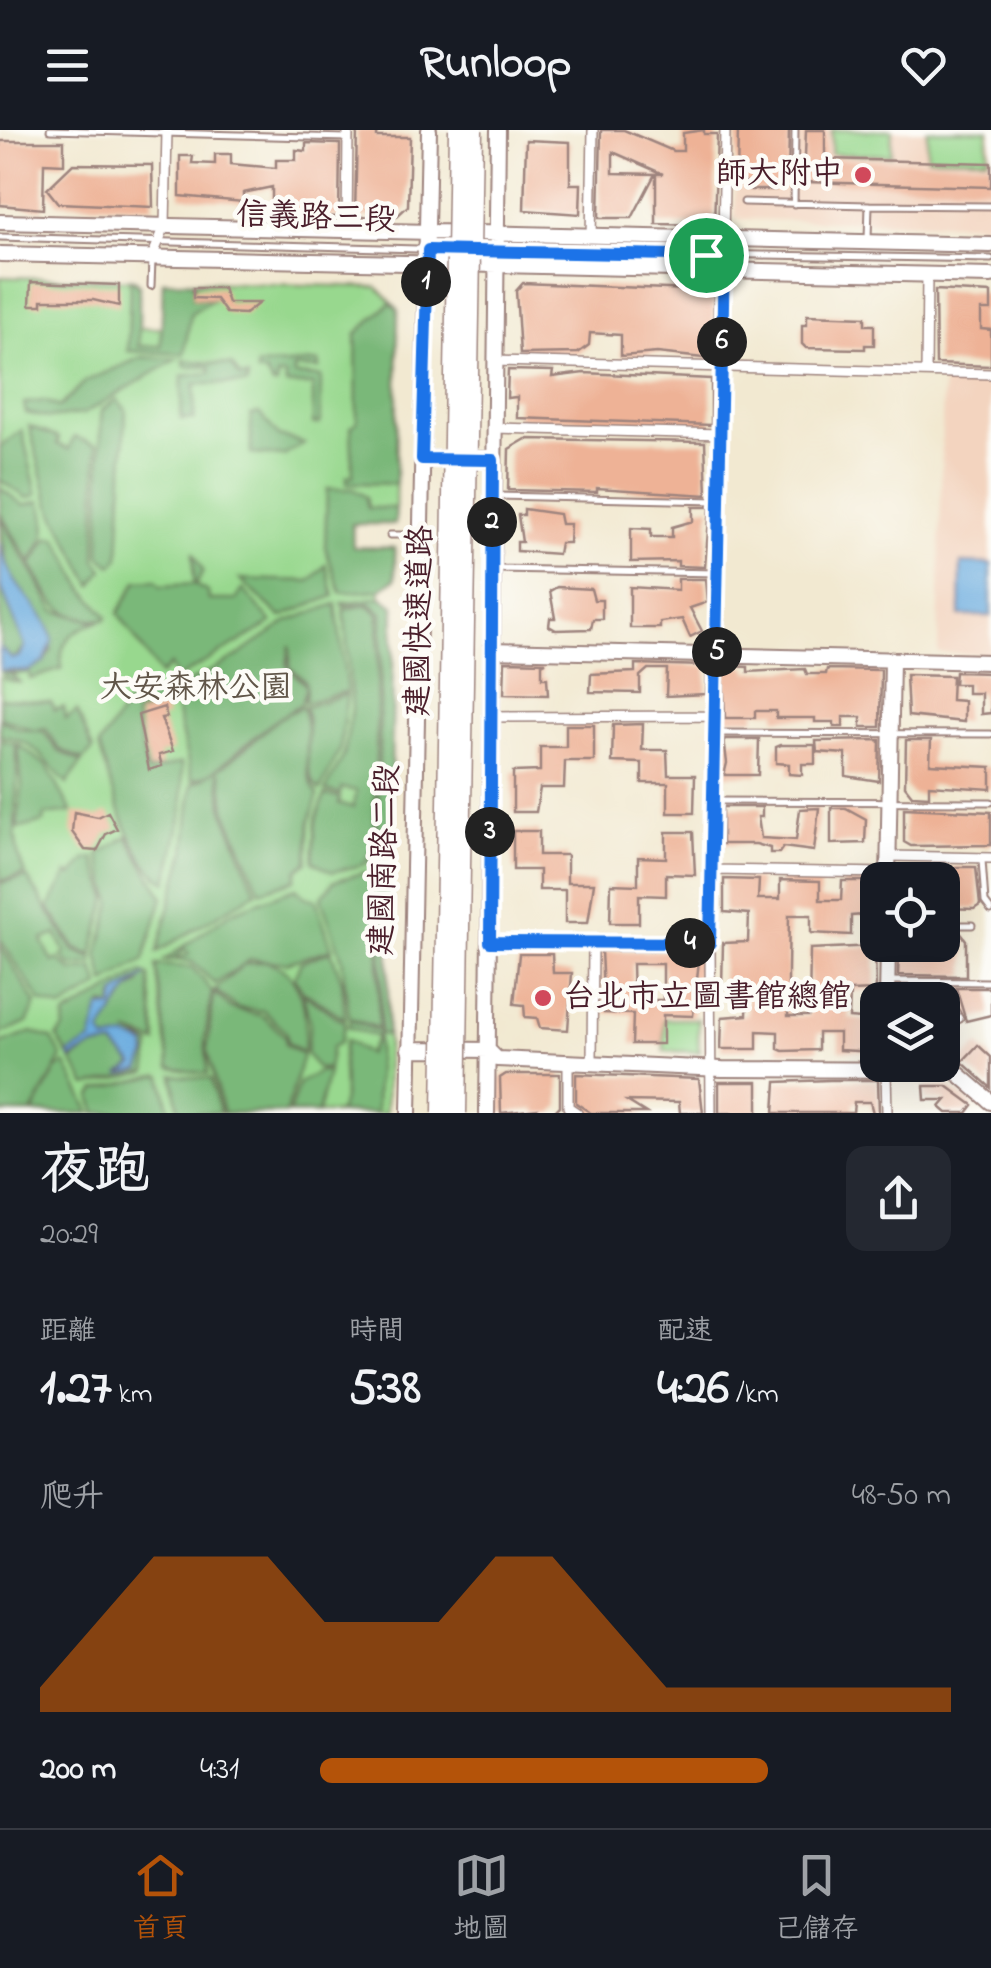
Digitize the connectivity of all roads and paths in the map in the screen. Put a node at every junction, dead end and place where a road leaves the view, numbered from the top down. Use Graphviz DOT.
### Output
graph roads {
  1 [pos="50,130"];
  2 [pos="429,130"];
  3 [pos="458,130"];
  4 [pos="473,130"];
  5 [pos="498,130"];
  6 [pos="593,130"];
  7 [pos="726,130"];
  8 [pos="795,130"];
  9 [pos="167,132"];
  10 [pos="348,134"];
  11 [pos="744,202"];
  12 [pos="794,204"];
  13 [pos="869,205"];
  14 [pos="991,206"];
  15 [pos="0,222"];
  16 [pos="347,230"];
  17 [pos="428,232"];
  18 [pos="162,234"];
  19 [pos="496,234"];
  20 [pos="0,236"];
  21 [pos="592,236"];
  22 [pos="868,242"];
  23 [pos="991,246"];
  24 [pos="0,254"];
  25 [pos="723,255"];
  26 [pos="152,257"];
  27 [pos="427,257"];
  28 [pos="496,258"];
  29 [pos="991,259"];
  30 [pos="927,274"];
  31 [pos="991,276"];
  32 [pos="152,286"];
  33 [pos="494,360"];
  34 [pos="722,366"];
  35 [pos="926,372"];
  36 [pos="991,374"];
  37 [pos="493,428"];
  38 [pos="721,434"];
  39 [pos="422,459"];
  40 [pos="493,460"];
  41 [pos="492,496"];
  42 [pos="719,501"];
  43 [pos="390,535"];
  44 [pos="421,535"];
  45 [pos="492,569"];
  46 [pos="718,572"];
  47 [pos="492,650"];
  48 [pos="716,655"];
  49 [pos="892,660"];
  50 [pos="991,662"];
  51 [pos="490,716"];
  52 [pos="716,716"];
  53 [pos="716,733"];
  54 [pos="892,733"];
  55 [pos="991,734"];
  56 [pos="714,801"];
  57 [pos="890,802"];
  58 [pos="991,802"];
  59 [pos="889,856"];
  60 [pos="986,858"];
  61 [pos="889,862"];
  62 [pos="712,870"];
  63 [pos="860,875"];
  64 [pos="991,910"];
  65 [pos="960,926"];
  66 [pos="972,926"];
  67 [pos="445,930"];
  68 [pos="490,942"];
  69 [pos="593,943"];
  70 [pos="710,943"];
  71 [pos="888,962"];
  72 [pos="888,981"];
  73 [pos="939,982"];
  74 [pos="960,982"];
  75 [pos="991,982"];
  76 [pos="409,1049"];
  77 [pos="488,1050"];
  78 [pos="568,1060"];
  79 [pos="592,1060"];
  80 [pos="710,1068"];
  81 [pos="860,1068"];
  82 [pos="960,1077"];
  83 [pos="886,1082"];
  84 [pos="991,1105"];
  85 [pos="408,1113"];
  86 [pos="432,1113"];
  87 [pos="442,1113"];
  88 [pos="457,1113"];
  89 [pos="487,1113"];
  90 [pos="577,1113"];
  91 [pos="711,1113"];
  92 [pos="886,1113"];
  93 [pos="986,1113"];
  1 -- 9 [label="lane"];
  2 -- 17 [label="street, 建國南路二段"];
  3 -- 67 [label="highway, 建國快速道路, bridge"];
  4 -- 88 [label="highway, 建國快速道路, bridge"];
  5 -- 19 [label="street"];
  6 -- 21 [label="street"];
  7 -- 25 [label="street"];
  8 -- 12 [label="lane"];
  9 -- 10 [label="lane"];
  9 -- 18 [label="street"];
  10 -- 16 [label="street"];
  11 -- 12 [label="lane"];
  12 -- 13 [label="lane"];
  13 -- 14 [label="lane"];
  13 -- 22 [label="lane"];
  15 -- 18 [label="street, 信義路三段"];
  16 -- 17 [label="street, 信義路三段"];
  16 -- 18 [label="street, 信義路三段"];
  17 -- 19 [label="street, 信義路三段"];
  17 -- 27 [label="street, 建國南路二段"];
  18 -- 20 [label="lane, 信義路三段"];
  18 -- 26 [label="street"];
  18 -- 27 [label="lane, 信義路三段"];
  19 -- 21 [label="street, 信義路三段"];
  19 -- 28 [label="street"];
  21 -- 25 [label="street, 信義路三段"];
  22 -- 23 [label="street, 信義路三段"];
  22 -- 25 [label="street, 信義路三段"];
  24 -- 26 [label="street, 信義路三段"];
  25 -- 28 [label="street, 信義路三段"];
  25 -- 29 [label="lane, 信義路三段"];
  25 -- 30 [label="street, 信義路三段"];
  25 -- 34 [label="street"];
  26 -- 27 [label="street, 信義路三段"];
  26 -- 32 [label="lane"];
  27 -- 28 [label="street, 信義路三段"];
  27 -- 39 [label="street, 建國南路二段"];
  28 -- 33 [label="street"];
  30 -- 31 [label="street, 信義路三段"];
  30 -- 35 [label="street"];
  33 -- 34 [label="street"];
  33 -- 37 [label="street"];
  34 -- 35 [label="street"];
  34 -- 38 [label="street"];
  35 -- 36 [label="street"];
  37 -- 38 [label="street"];
  37 -- 40 [label="street"];
  38 -- 42 [label="street"];
  39 -- 40 [label="street"];
  39 -- 44 [label="street, 建國南路二段"];
  40 -- 41 [label="street"];
  41 -- 42 [label="lane"];
  41 -- 45 [label="street"];
  42 -- 46 [label="street"];
  43 -- 44 [label="lane"];
  44 -- 76 [label="street, 建國南路二段"];
  45 -- 46 [label="lane"];
  45 -- 47 [label="street"];
  46 -- 48 [label="street"];
  47 -- 48 [label="street"];
  47 -- 51 [label="street"];
  48 -- 49 [label="street"];
  48 -- 52 [label="street"];
  49 -- 50 [label="street"];
  49 -- 54 [label="street"];
  51 -- 52 [label="street"];
  51 -- 68 [label="street"];
  52 -- 53 [label="street"];
  53 -- 54 [label="lane"];
  53 -- 56 [label="street"];
  54 -- 55 [label="lane"];
  54 -- 57 [label="street"];
  56 -- 57 [label="lane"];
  56 -- 62 [label="street"];
  57 -- 58 [label="lane"];
  57 -- 59 [label="street"];
  59 -- 60 [label="street"];
  59 -- 61 [label="street"];
  60 -- 64 [label="lane"];
  62 -- 63 [label="street"];
  62 -- 70 [label="street"];
  65 -- 66 [label="lane"];
  67 -- 86 [label="highway, bridge"];
  67 -- 87 [label="highway, 建國快速道路, bridge"];
  68 -- 69 [label="street"];
  68 -- 77 [label="street"];
  69 -- 70 [label="street"];
  69 -- 79 [label="street"];
  70 -- 80 [label="street"];
  71 -- 72 [label="street"];
  72 -- 73 [label="lane"];
  74 -- 75 [label="lane"];
  76 -- 77 [label="street"];
  76 -- 85 [label="street, 建國南路二段"];
  77 -- 78 [label="street"];
  77 -- 89 [label="street"];
  78 -- 79 [label="street"];
  78 -- 90 [label="street"];
  79 -- 80 [label="street"];
  80 -- 81 [label="street"];
  80 -- 91 [label="street"];
  82 -- 84 [label="street"];
  83 -- 92 [label="street"];
  84 -- 93 [label="street"];
}
